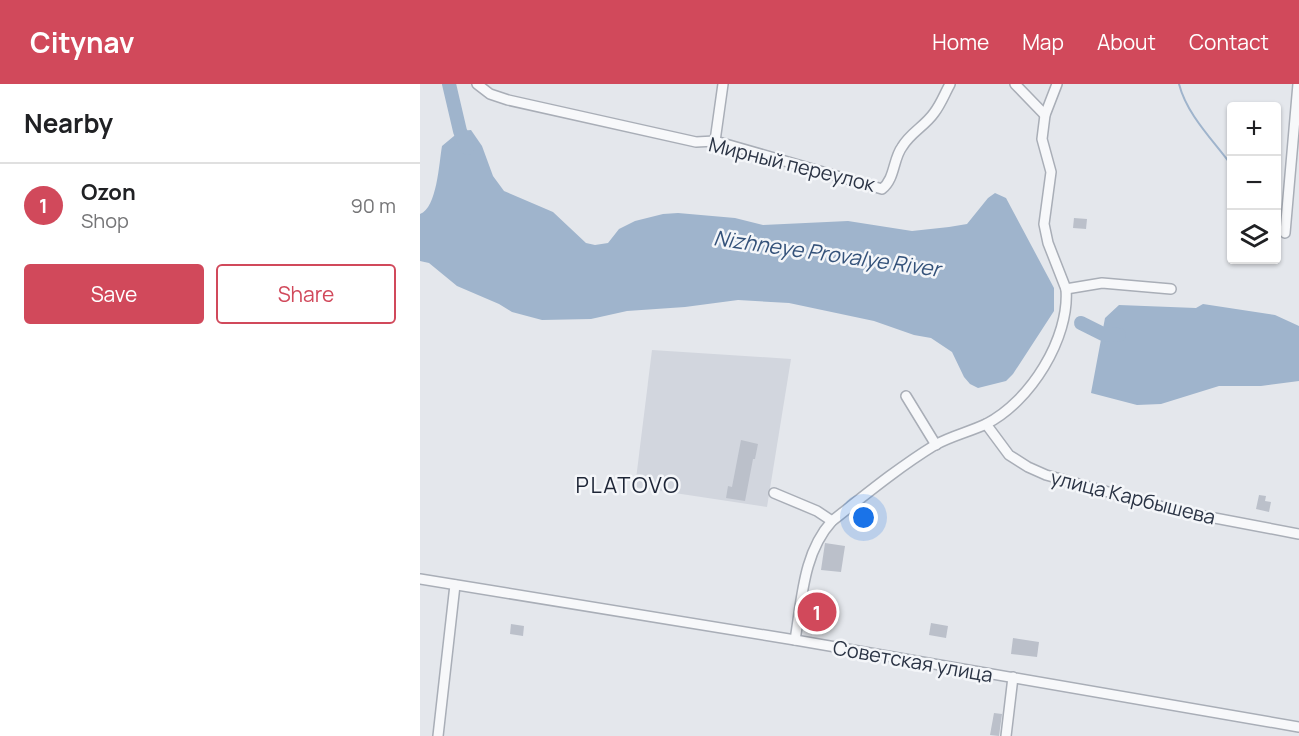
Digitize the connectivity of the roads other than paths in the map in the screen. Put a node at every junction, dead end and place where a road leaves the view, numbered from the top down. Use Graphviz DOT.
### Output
graph roads {
  1 [pos="477,84"];
  2 [pos="723,84"];
  3 [pos="950,84"];
  4 [pos="1014,84"];
  5 [pos="1058,84"];
  6 [pos="1298,84"];
  7 [pos="1046,115"];
  8 [pos="715,141"];
  9 [pos="1285,232"];
  10 [pos="1066,289"];
  11 [pos="1171,289"];
  12 [pos="906,396"];
  13 [pos="986,424"];
  14 [pos="936,445"];
  15 [pos="774,493"];
  16 [pos="832,521"];
  17 [pos="1299,534"];
  18 [pos="420,579"];
  19 [pos="455,585"];
  20 [pos="795,640"];
  21 [pos="1012,677"];
  22 [pos="1299,727"];
  23 [pos="438,736"];
  24 [pos="1006,736"];
  1 -- 8 [label="street, Мирный переулок"];
  2 -- 8 [label="street"];
  3 -- 8 [label="street, Мирный переулок"];
  4 -- 7 [label="street"];
  5 -- 7 [label="street"];
  6 -- 9 [label="street"];
  7 -- 10 [label="street"];
  10 -- 11 [label="street"];
  10 -- 13 [label="street"];
  12 -- 14 [label="street"];
  13 -- 14 [label="street"];
  13 -- 17 [label="street, улица Карбышева"];
  14 -- 16 [label="street"];
  15 -- 16 [label="street"];
  16 -- 20 [label="street"];
  18 -- 19 [label="street, Советская улица"];
  19 -- 20 [label="street, Советская улица"];
  19 -- 23 [label="street"];
  20 -- 21 [label="street, Советская улица"];
  21 -- 22 [label="street, Советская улица"];
  21 -- 24 [label="street"];
}
